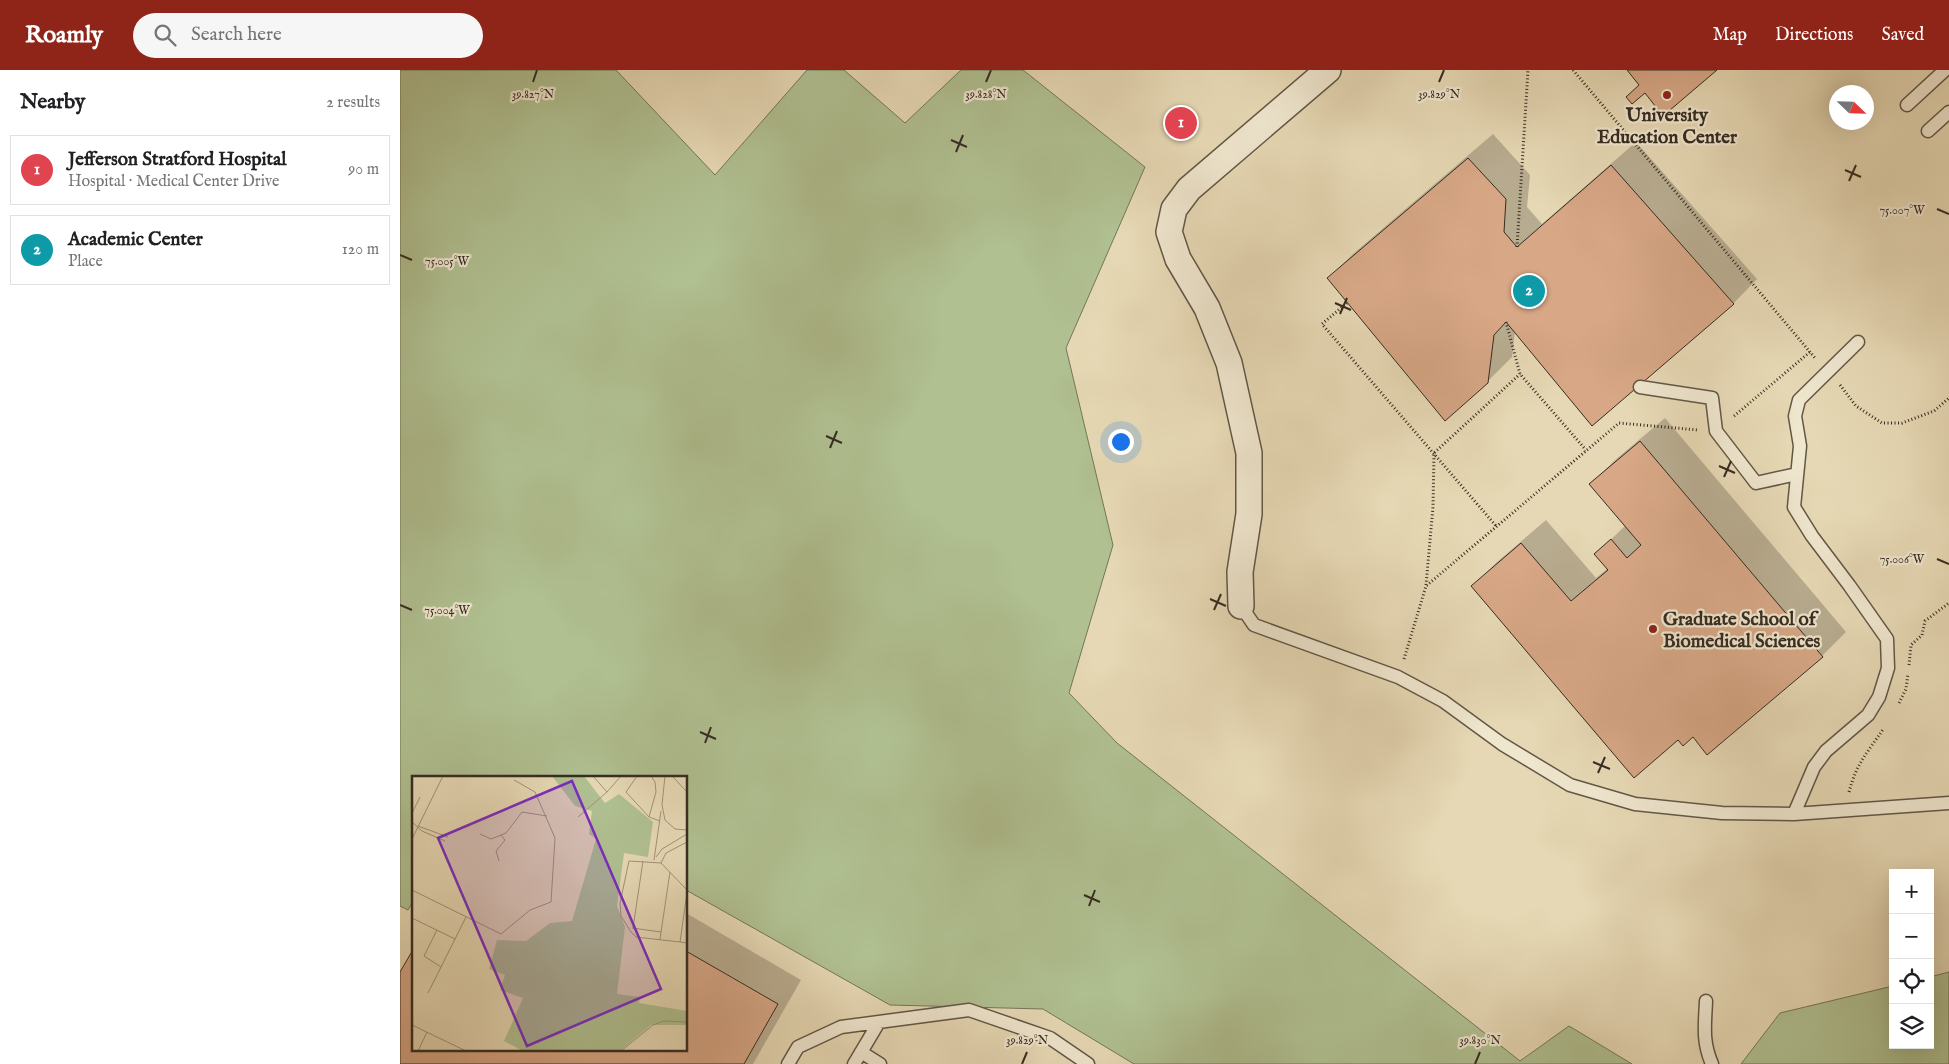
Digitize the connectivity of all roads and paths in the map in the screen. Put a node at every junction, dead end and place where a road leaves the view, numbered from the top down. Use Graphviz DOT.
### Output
graph roads {
  1 [pos="1328,70"];
  2 [pos="1528,70"];
  3 [pos="1573,70"];
  4 [pos="1944,70"];
  5 [pos="1907,105"];
  6 [pos="1949,112"];
  7 [pos="1928,131"];
  8 [pos="1517,247"];
  9 [pos="1347,303"];
  10 [pos="1506,322"];
  11 [pos="1858,342"];
  12 [pos="1810,352"];
  13 [pos="1828,373"];
  14 [pos="1520,374"];
  15 [pos="1640,387"];
  16 [pos="1949,398"];
  17 [pos="1716,431"];
  18 [pos="1587,450"];
  19 [pos="1434,453"];
  20 [pos="1798,474"];
  21 [pos="1497,527"];
  22 [pos="1426,586"];
  23 [pos="1241,606"];
  24 [pos="1398,677"];
  25 [pos="1949,802"];
  26 [pos="1794,814"];
  27 [pos="1706,1001"];
  28 [pos="879,1022"];
  29 [pos="861,1052"];
  30 [pos="788,1064"];
  31 [pos="854,1064"];
  32 [pos="880,1064"];
  33 [pos="1088,1064"];
  34 [pos="1712,1064"];
  1 -- 23 [label="street"];
  2 -- 8 [label="path"];
  3 -- 12 [label="path"];
  4 -- 5 [label="lane"];
  6 -- 7 [label="lane"];
  9 -- 19 [label="path"];
  10 -- 14 [label="path"];
  11 -- 13 [label="lane"];
  12 -- 13 [label="path"];
  12 -- 17 [label="path"];
  13 -- 16 [label="path"];
  13 -- 20 [label="lane"];
  14 -- 18 [label="path"];
  14 -- 19 [label="path"];
  15 -- 17 [label="lane"];
  17 -- 18 [label="path"];
  17 -- 20 [label="lane"];
  18 -- 21 [label="path"];
  19 -- 21 [label="path"];
  19 -- 22 [label="path"];
  20 -- 26 [label="lane"];
  21 -- 22 [label="path"];
  22 -- 24 [label="path"];
  23 -- 24 [label="lane"];
  24 -- 26 [label="lane"];
  25 -- 26 [label="lane"];
  27 -- 34 [label="lane"];
  28 -- 29 [label="lane"];
  28 -- 30 [label="lane"];
  28 -- 33 [label="lane"];
  29 -- 31 [label="lane"];
  29 -- 32 [label="lane"];
}
